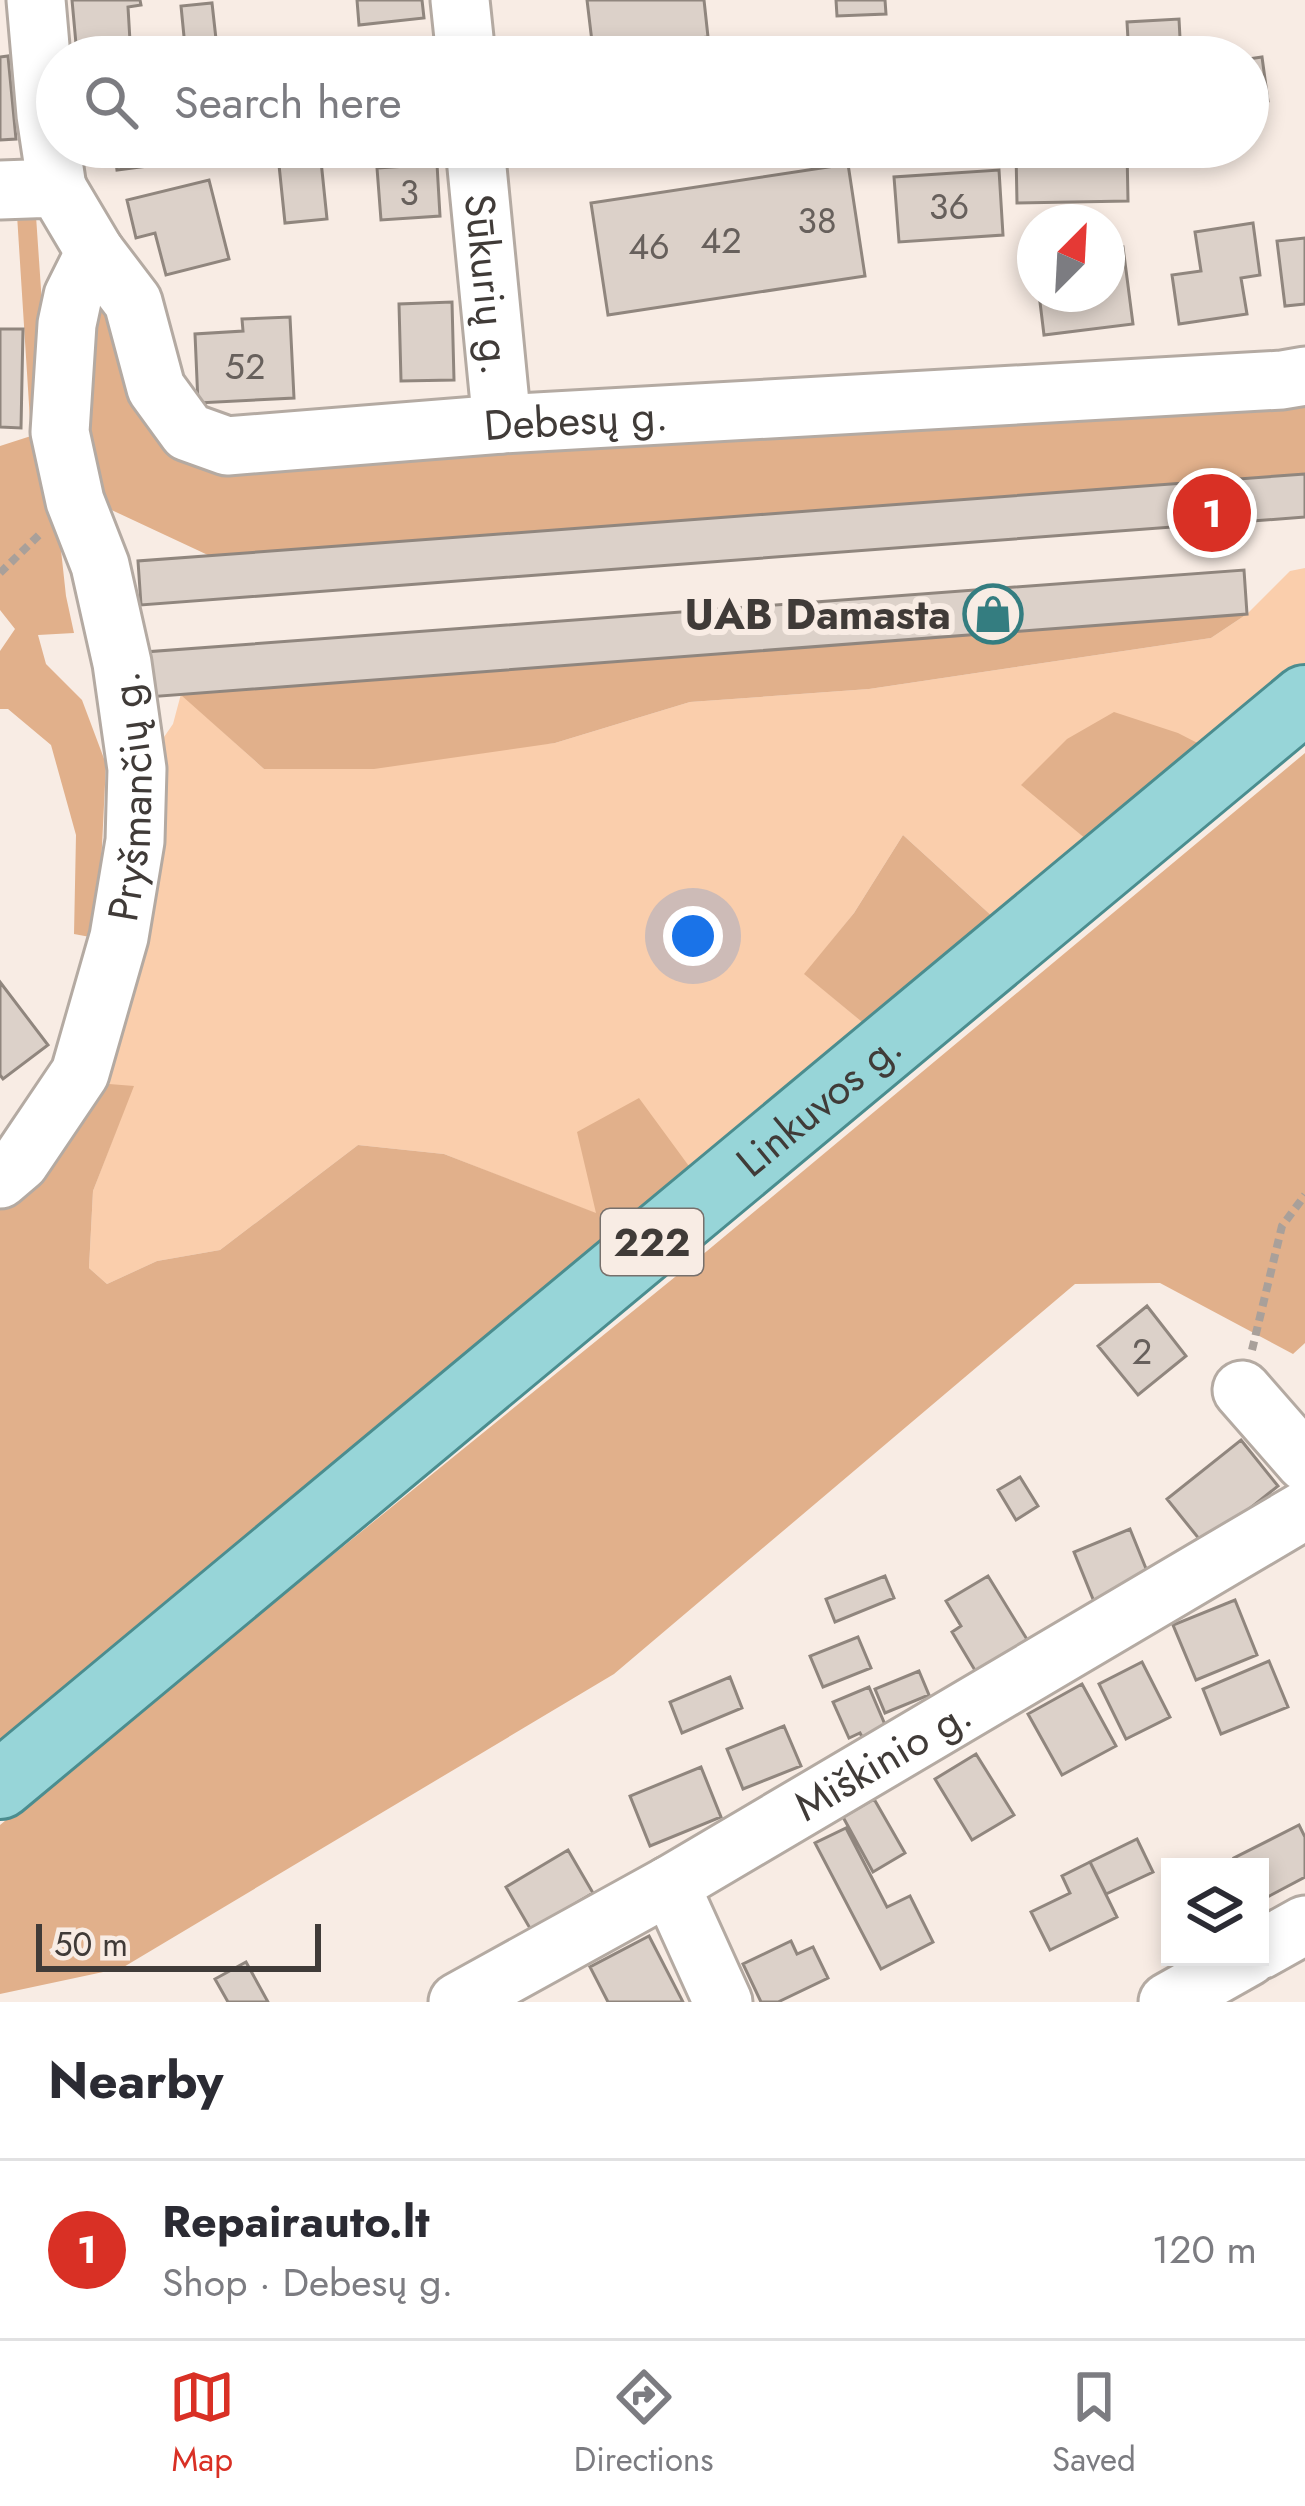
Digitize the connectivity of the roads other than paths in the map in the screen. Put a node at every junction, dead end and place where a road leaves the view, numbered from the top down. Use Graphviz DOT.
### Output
graph roads {
  1 [pos="36,0"];
  2 [pos="460,0"];
  3 [pos="39,36"];
  4 [pos="464,36"];
  5 [pos="54,168"];
  6 [pos="477,168"];
  7 [pos="57,188"];
  8 [pos="0,190"];
  9 [pos="95,253"];
  10 [pos="1305,376"];
  11 [pos="502,424"];
  12 [pos="1305,699"];
  13 [pos="0,1179"];
  14 [pos="1242,1390"];
  15 [pos="1305,1462"];
  16 [pos="1305,1510"];
  17 [pos="0,1785"];
  18 [pos="670,1885"];
  19 [pos="1305,1925"];
  20 [pos="1269,1945"];
  21 [pos="1232,1966"];
  22 [pos="458,2002"];
  23 [pos="723,2002"];
  24 [pos="1168,2002"];
  1 -- 3 [label="street"];
  2 -- 4 [label="street"];
  5 -- 7 [label="street"];
  6 -- 11 [label="street, Sūkurių g."];
  7 -- 8 [label="street"];
  7 -- 9 [label="street, Debesų g."];
  9 -- 11 [label="street, Debesų g."];
  9 -- 13 [label="street, Pryšmančių g."];
  10 -- 11 [label="street, Debesų g."];
  12 -- 17 [label="main road, Linkuvos g. / 222"];
  14 -- 15 [label="street"];
  16 -- 18 [label="street, Miškinio g."];
  18 -- 22 [label="street, Miškinio g."];
  18 -- 23 [label="street"];
  19 -- 20 [label="street"];
  21 -- 24 [label="street"];
}
